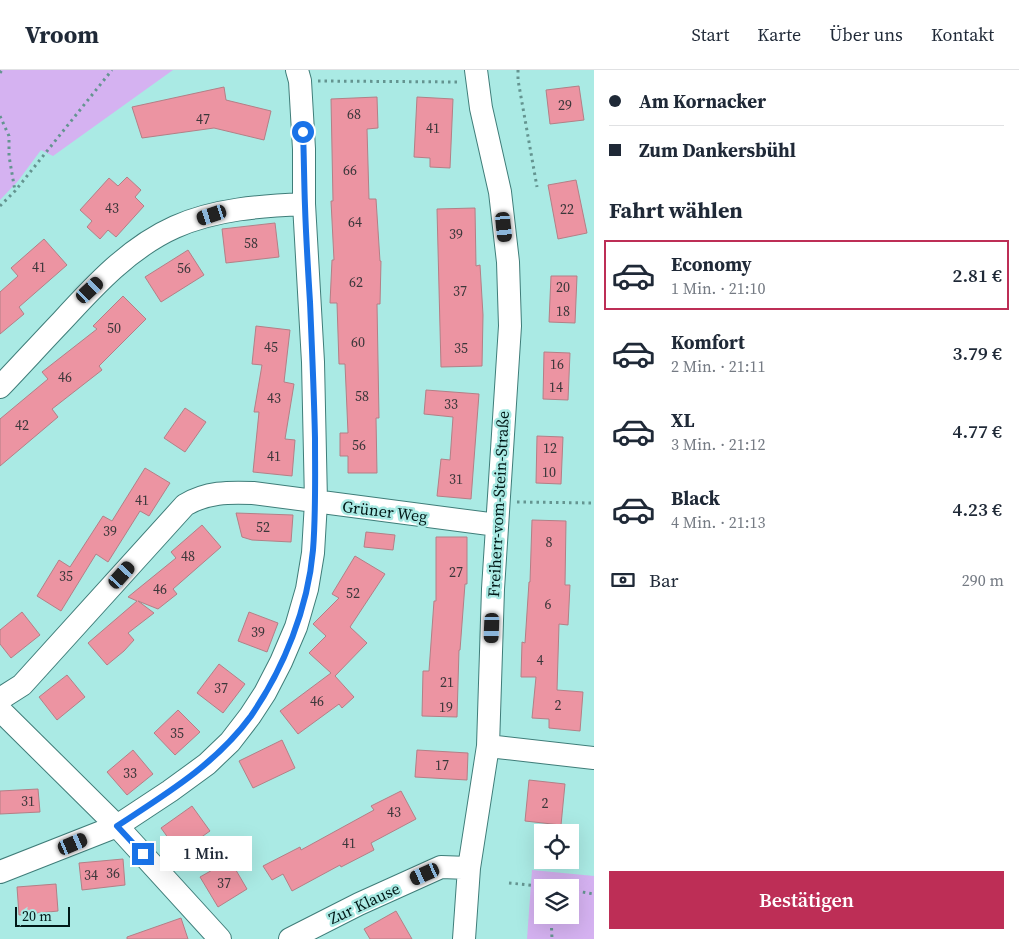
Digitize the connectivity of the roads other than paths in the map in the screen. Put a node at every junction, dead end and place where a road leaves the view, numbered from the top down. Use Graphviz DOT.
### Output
graph roads {
  1 [pos="299,76"];
  2 [pos="477,76"];
  3 [pos="304,204"];
  4 [pos="0,387"];
  5 [pos="316,502"];
  6 [pos="497,525"];
  7 [pos="0,699"];
  8 [pos="0,710"];
  9 [pos="488,746"];
  10 [pos="594,758"];
  11 [pos="117,826"];
  12 [pos="469,868"];
  13 [pos="0,872"];
  14 [pos="220,939"];
  15 [pos="290,939"];
  16 [pos="464,939"];
  1 -- 3 [label="street"];
  2 -- 6 [label="street, Freiherr-vom-Stein-Straße"];
  3 -- 4 [label="street"];
  3 -- 5 [label="street"];
  5 -- 6 [label="street, Grüner Weg"];
  5 -- 7 [label="street, Grüner Weg"];
  5 -- 11 [label="street"];
  6 -- 9 [label="street, Freiherr-vom-Stein-Straße"];
  8 -- 11 [label="street"];
  9 -- 10 [label="street"];
  9 -- 12 [label="street, Freiherr-vom-Stein-Straße"];
  11 -- 13 [label="street"];
  11 -- 14 [label="street"];
  12 -- 15 [label="street, Zur Klause"];
  12 -- 16 [label="street, Freiherr-vom-Stein-Straße"];
}
